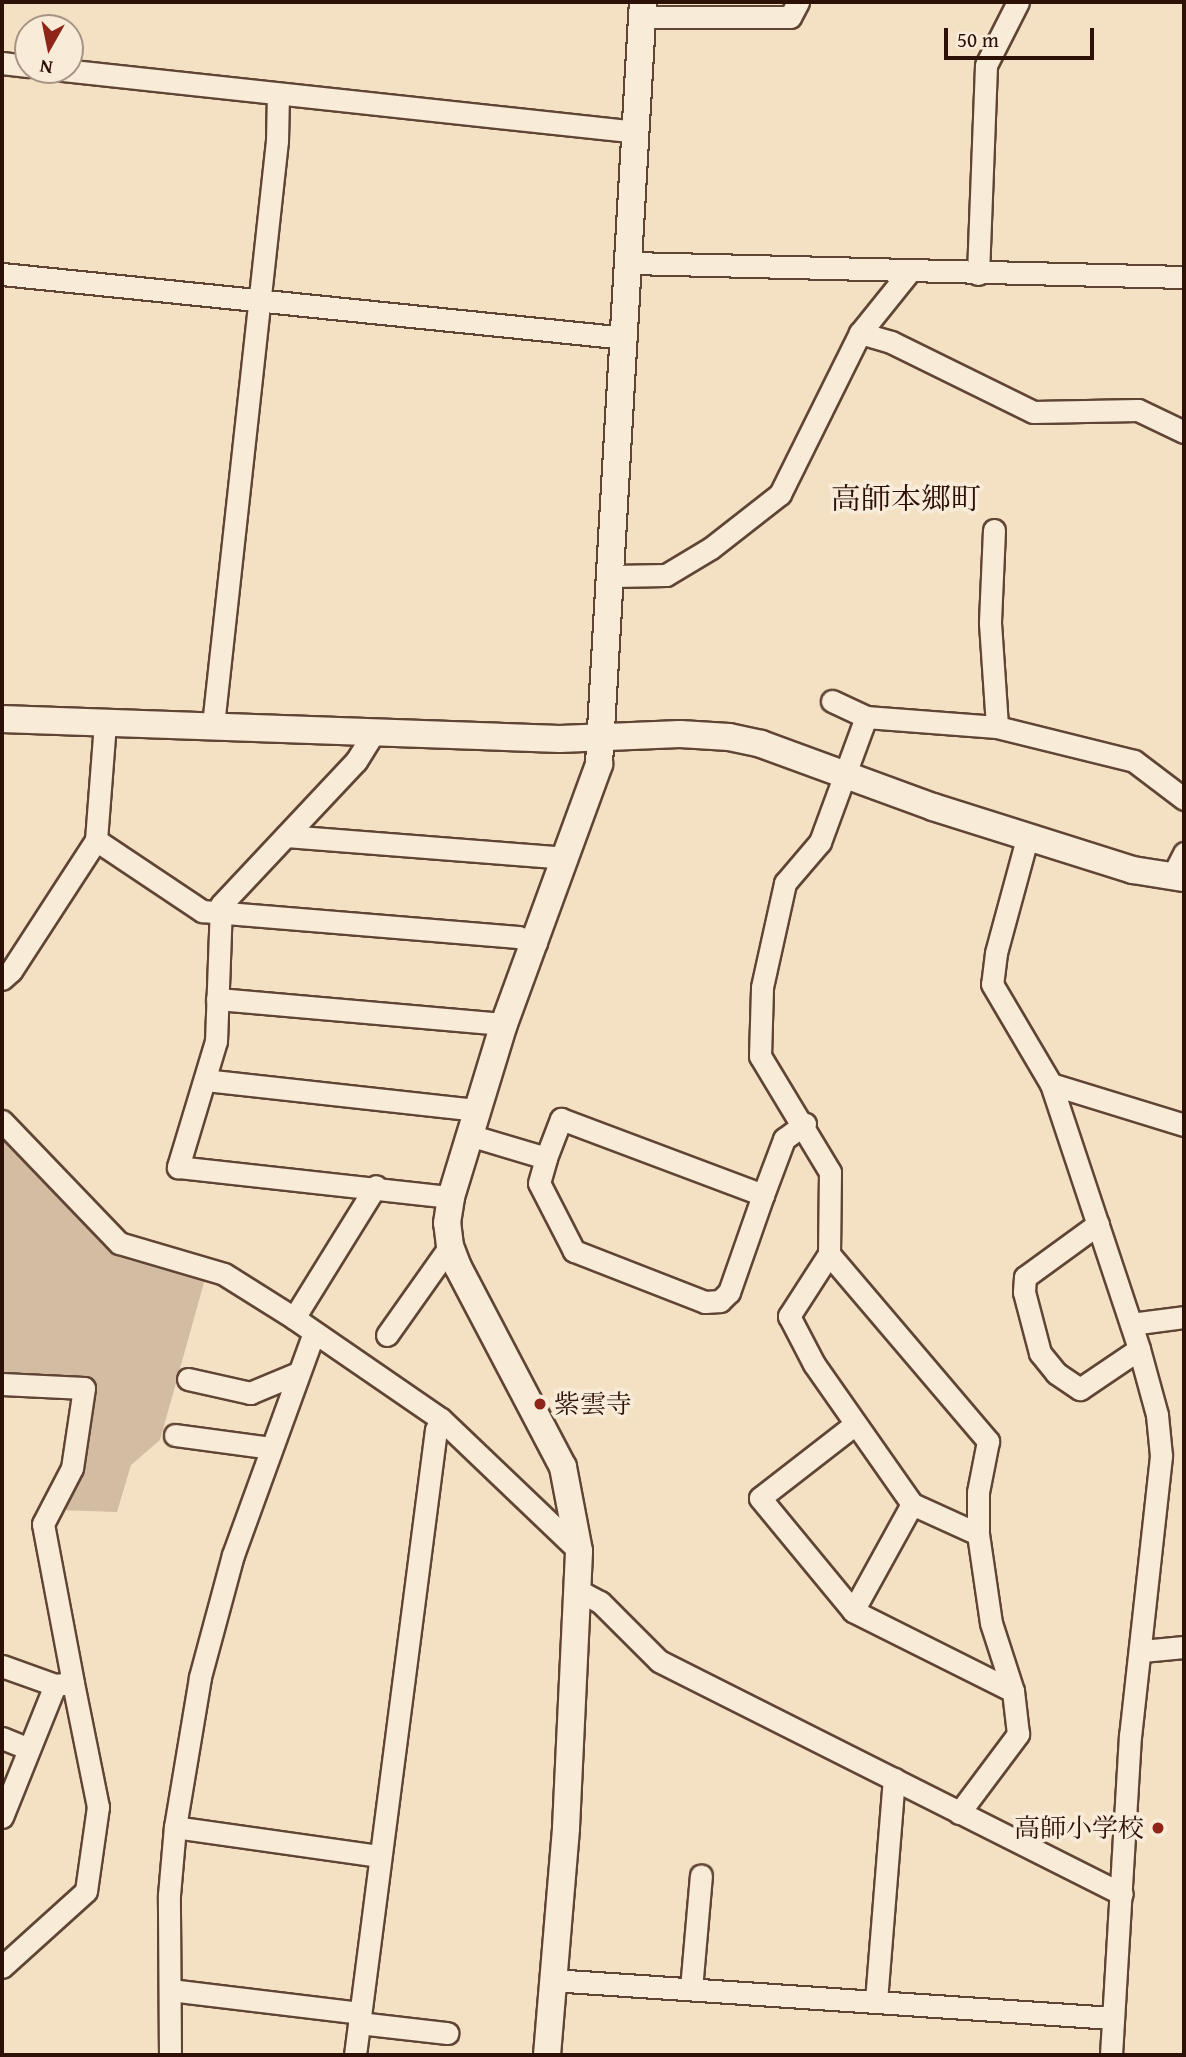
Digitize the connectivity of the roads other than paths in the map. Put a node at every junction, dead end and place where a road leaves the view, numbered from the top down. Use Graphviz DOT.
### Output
graph roads {
  1 [pos="798,2"];
  2 [pos="1018,2"];
  3 [pos="643,9"];
  4 [pos="84,72"];
  5 [pos="278,94"];
  6 [pos="637,132"];
  7 [pos="631,263"];
  8 [pos="909,272"];
  9 [pos="2,274"];
  10 [pos="978,274"];
  11 [pos="1184,277"];
  12 [pos="259,300"];
  13 [pos="860,333"];
  14 [pos="626,338"];
  15 [pos="1184,432"];
  16 [pos="994,530"];
  17 [pos="613,576"];
  18 [pos="832,701"];
  19 [pos="866,717"];
  20 [pos="2,719"];
  21 [pos="104,723"];
  22 [pos="213,725"];
  23 [pos="997,727"];
  24 [pos="373,734"];
  25 [pos="604,738"];
  26 [pos="846,774"];
  27 [pos="1184,799"];
  28 [pos="1028,835"];
  29 [pos="287,836"];
  30 [pos="96,840"];
  31 [pos="1184,853"];
  32 [pos="566,858"];
  33 [pos="1178,878"];
  34 [pos="219,914"];
  35 [pos="536,943"];
  36 [pos="2,979"];
  37 [pos="217,999"];
  38 [pos="504,1024"];
  39 [pos="205,1080"];
  40 [pos="1051,1084"];
  41 [pos="2,1121"];
  42 [pos="473,1122"];
  43 [pos="805,1124"];
  44 [pos="1184,1125"];
  45 [pos="546,1158"];
  46 [pos="376,1186"];
  47 [pos="764,1195"];
  48 [pos="451,1197"];
  49 [pos="1098,1224"];
  50 [pos="450,1246"];
  51 [pos="829,1254"];
  52 [pos="1184,1317"];
  53 [pos="294,1318"];
  54 [pos="1131,1324"];
  55 [pos="314,1333"];
  56 [pos="387,1335"];
  57 [pos="1139,1349"];
  58 [pos="298,1373"];
  59 [pos="188,1378"];
  60 [pos="2,1384"];
  61 [pos="442,1419"];
  62 [pos="854,1425"];
  63 [pos="175,1435"];
  64 [pos="271,1448"];
  65 [pos="912,1504"];
  66 [pos="978,1534"];
  67 [pos="579,1551"];
  68 [pos="579,1591"];
  69 [pos="853,1611"];
  70 [pos="1184,1647"];
  71 [pos="1142,1651"];
  72 [pos="2,1666"];
  73 [pos="64,1684"];
  74 [pos="1013,1691"];
  75 [pos="2,1738"];
  76 [pos="29,1749"];
  77 [pos="894,1779"];
  78 [pos="959,1813"];
  79 [pos="2,1817"];
  80 [pos="175,1827"];
  81 [pos="380,1856"];
  82 [pos="701,1875"];
  83 [pos="1122,1894"];
  84 [pos="2,1967"];
  85 [pos="552,1980"];
  86 [pos="691,1989"];
  87 [pos="170,1990"];
  88 [pos="876,2001"];
  89 [pos="360,2018"];
  90 [pos="1113,2018"];
  91 [pos="447,2033"];
  92 [pos="170,2055"];
  93 [pos="355,2055"];
  94 [pos="547,2055"];
  95 [pos="1111,2055"];
  1 -- 3 [label="street"];
  2 -- 10 [label="street"];
  3 -- 6 [label="street"];
  4 -- 5 [label="street"];
  5 -- 6 [label="street"];
  5 -- 12 [label="street"];
  6 -- 7 [label="street"];
  7 -- 8 [label="street"];
  7 -- 14 [label="street"];
  8 -- 10 [label="street"];
  8 -- 13 [label="street"];
  9 -- 12 [label="street"];
  10 -- 11 [label="street"];
  12 -- 14 [label="street"];
  12 -- 22 [label="street"];
  13 -- 15 [label="street"];
  13 -- 17 [label="street"];
  14 -- 17 [label="street"];
  16 -- 23 [label="street"];
  17 -- 25 [label="street"];
  18 -- 19 [label="street"];
  19 -- 23 [label="street"];
  19 -- 26 [label="street"];
  20 -- 21 [label="street"];
  21 -- 22 [label="street"];
  21 -- 30 [label="street"];
  22 -- 24 [label="street"];
  23 -- 27 [label="street"];
  24 -- 25 [label="street"];
  24 -- 29 [label="street"];
  25 -- 26 [label="street"];
  25 -- 32 [label="street"];
  26 -- 28 [label="street"];
  26 -- 43 [label="street"];
  28 -- 33 [label="street"];
  28 -- 40 [label="street"];
  29 -- 32 [label="street"];
  29 -- 34 [label="street"];
  30 -- 34 [label="street"];
  30 -- 36 [label="street"];
  31 -- 33 [label="street"];
  32 -- 35 [label="street"];
  34 -- 35 [label="street"];
  34 -- 37 [label="street"];
  35 -- 38 [label="street"];
  37 -- 38 [label="street"];
  37 -- 39 [label="street"];
  38 -- 42 [label="street"];
  39 -- 42 [label="street"];
  39 -- 46 [label="street"];
  40 -- 44 [label="street"];
  40 -- 49 [label="street"];
  41 -- 53 [label="street"];
  42 -- 45 [label="street"];
  42 -- 48 [label="street"];
  43 -- 47 [label="street"];
  43 -- 51 [label="street"];
  45 -- 47 [label="street"];
  45 -- 47 [label="street"];
  46 -- 48 [label="street"];
  46 -- 53 [label="street"];
  48 -- 50 [label="street"];
  49 -- 54 [label="street"];
  49 -- 57 [label="street"];
  50 -- 56 [label="street"];
  50 -- 67 [label="street"];
  51 -- 62 [label="street"];
  51 -- 66 [label="street"];
  52 -- 54 [label="street"];
  53 -- 55 [label="street"];
  54 -- 57 [label="street"];
  55 -- 58 [label="street"];
  55 -- 61 [label="street"];
  57 -- 71 [label="street"];
  58 -- 59 [label="street"];
  58 -- 64 [label="street"];
  60 -- 73 [label="street"];
  61 -- 67 [label="street"];
  61 -- 81 [label="street"];
  62 -- 65 [label="street"];
  62 -- 69 [label="street"];
  63 -- 64 [label="street"];
  64 -- 80 [label="street"];
  65 -- 66 [label="street"];
  65 -- 69 [label="street"];
  66 -- 74 [label="street"];
  67 -- 68 [label="street"];
  68 -- 77 [label="street"];
  68 -- 85 [label="street"];
  69 -- 74 [label="street"];
  70 -- 71 [label="street"];
  71 -- 83 [label="street"];
  72 -- 73 [label="street"];
  73 -- 76 [label="street"];
  73 -- 84 [label="street"];
  74 -- 78 [label="street"];
  75 -- 76 [label="street"];
  76 -- 79 [label="street"];
  77 -- 78 [label="street"];
  77 -- 88 [label="street"];
  78 -- 83 [label="street"];
  80 -- 81 [label="street"];
  80 -- 87 [label="street"];
  81 -- 89 [label="street"];
  82 -- 86 [label="street"];
  83 -- 90 [label="street"];
  85 -- 86 [label="street"];
  85 -- 94 [label="street"];
  86 -- 88 [label="street"];
  87 -- 89 [label="street"];
  87 -- 92 [label="street"];
  88 -- 90 [label="street"];
  89 -- 91 [label="street"];
  89 -- 93 [label="street"];
  90 -- 95 [label="street"];
}
